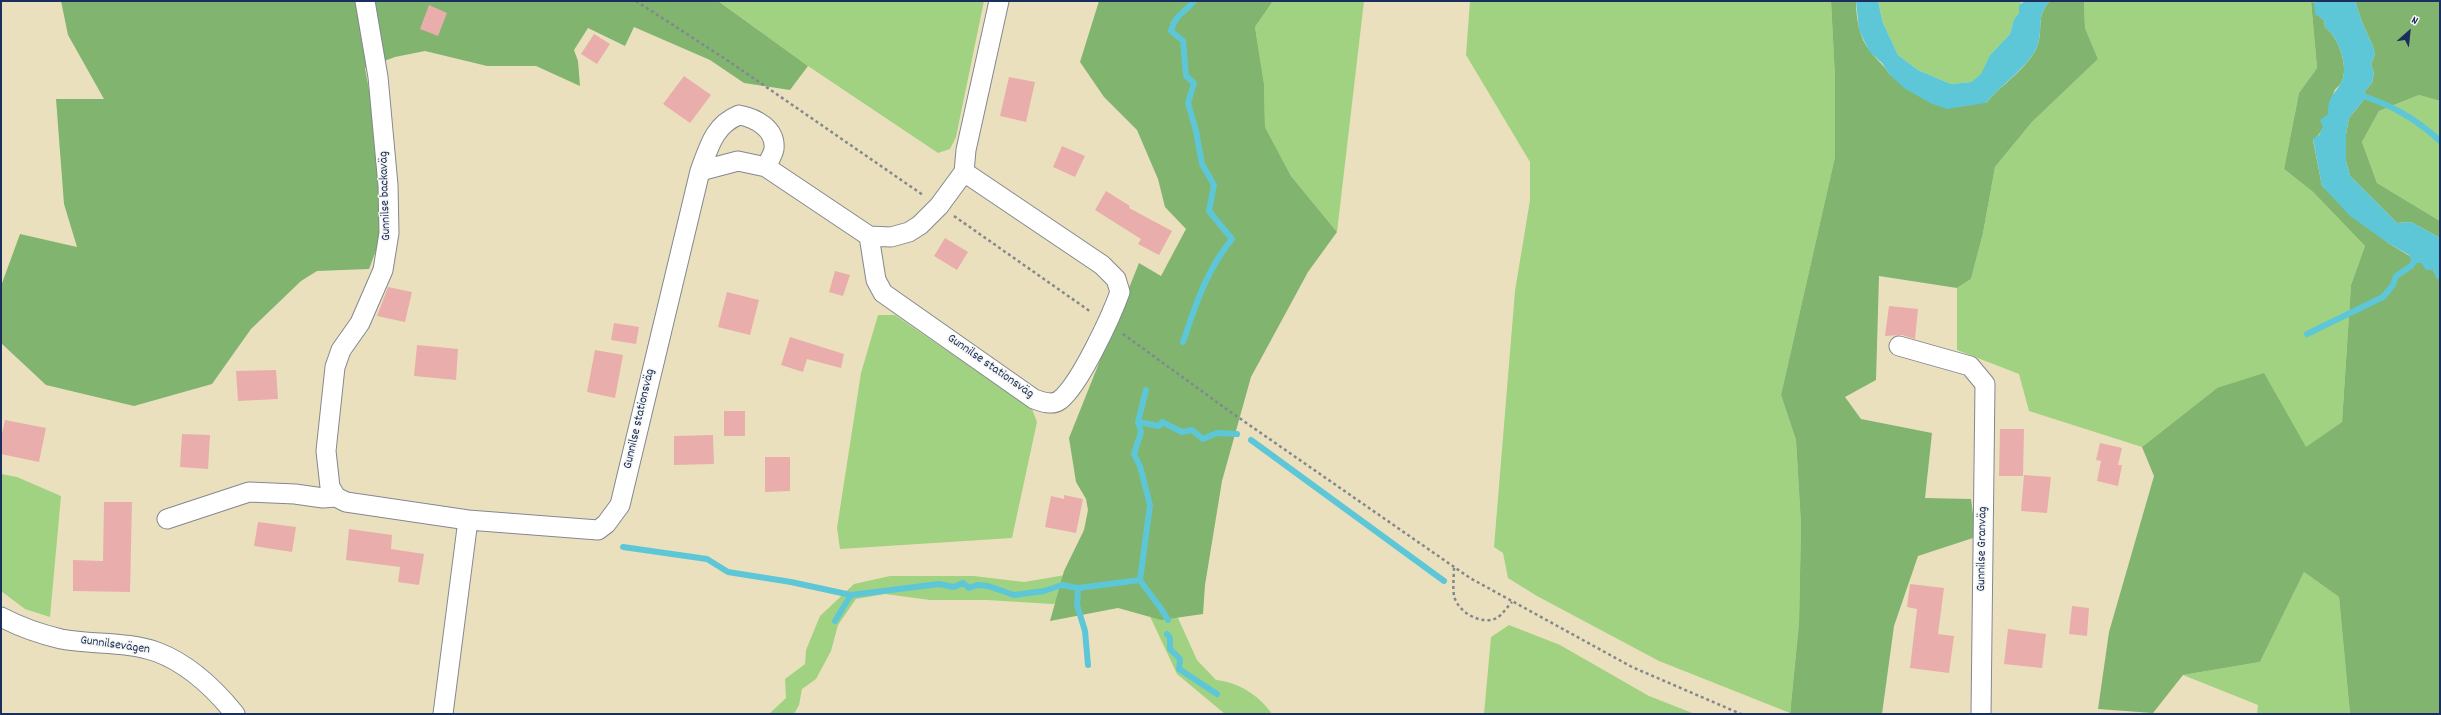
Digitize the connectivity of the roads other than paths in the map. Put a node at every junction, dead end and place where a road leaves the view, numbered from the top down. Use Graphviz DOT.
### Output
graph roads {
  1 [pos="365,1"];
  2 [pos="999,1"];
  3 [pos="766,167"];
  4 [pos="700,170"];
  5 [pos="964,172"];
  6 [pos="869,236"];
  7 [pos="1899,346"];
  8 [pos="336,497"];
  9 [pos="167,519"];
  10 [pos="468,520"];
  11 [pos="1,617"];
  12 [pos="234,714"];
  13 [pos="443,714"];
  14 [pos="1981,714"];
  1 -- 8 [label="street, Gunnilse backaväg"];
  2 -- 5 [label="street"];
  3 -- 4 [label="street"];
  3 -- 4 [label="street, Gunnilse stationsväg"];
  3 -- 6 [label="street"];
  4 -- 10 [label="street, Gunnilse stationsväg"];
  5 -- 6 [label="street"];
  5 -- 6 [label="street, Gunnilse stationsväg"];
  7 -- 14 [label="street, Gunnilse Granväg"];
  8 -- 9 [label="street"];
  8 -- 10 [label="street"];
  10 -- 13 [label="street"];
  11 -- 12 [label="street, Gunnilsevägen"];
}
